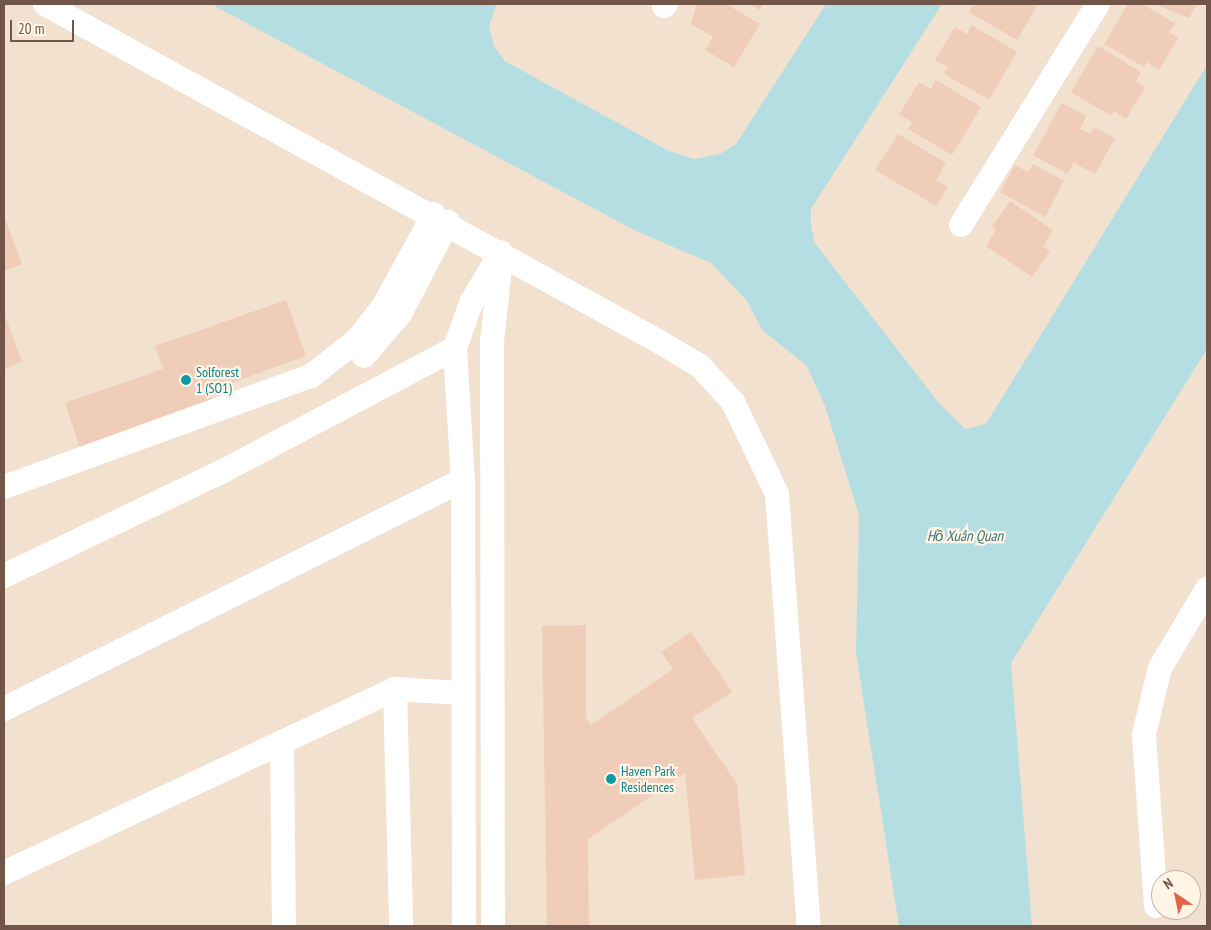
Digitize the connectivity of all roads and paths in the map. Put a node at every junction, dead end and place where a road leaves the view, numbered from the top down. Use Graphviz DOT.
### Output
graph roads {
  1 [pos="45,4"];
  2 [pos="1098,4"];
  3 [pos="441,218"];
  4 [pos="961,226"];
  5 [pos="502,252"];
  6 [pos="455,348"];
  7 [pos="364,356"];
  8 [pos="463,480"];
  9 [pos="4,487"];
  10 [pos="4,576"];
  11 [pos="1207,589"];
  12 [pos="395,689"];
  13 [pos="460,694"];
  14 [pos="4,709"];
  15 [pos="282,742"];
  16 [pos="1153,870"];
  17 [pos="4,873"];
  18 [pos="284,926"];
  19 [pos="401,926"];
  20 [pos="464,926"];
  21 [pos="493,926"];
  22 [pos="809,926"];
  1 -- 3 [label="street"];
  2 -- 4 [label="street"];
  3 -- 5 [label="street"];
  3 -- 7 [label="street"];
  3 -- 9 [label="street"];
  5 -- 6 [label="street"];
  5 -- 21 [label="street"];
  5 -- 22 [label="street"];
  6 -- 8 [label="street"];
  6 -- 10 [label="street"];
  8 -- 13 [label="street"];
  8 -- 14 [label="street"];
  11 -- 16 [label="street"];
  12 -- 13 [label="street"];
  12 -- 15 [label="street"];
  12 -- 19 [label="street"];
  13 -- 20 [label="street"];
  15 -- 17 [label="street"];
  15 -- 18 [label="street"];
}
